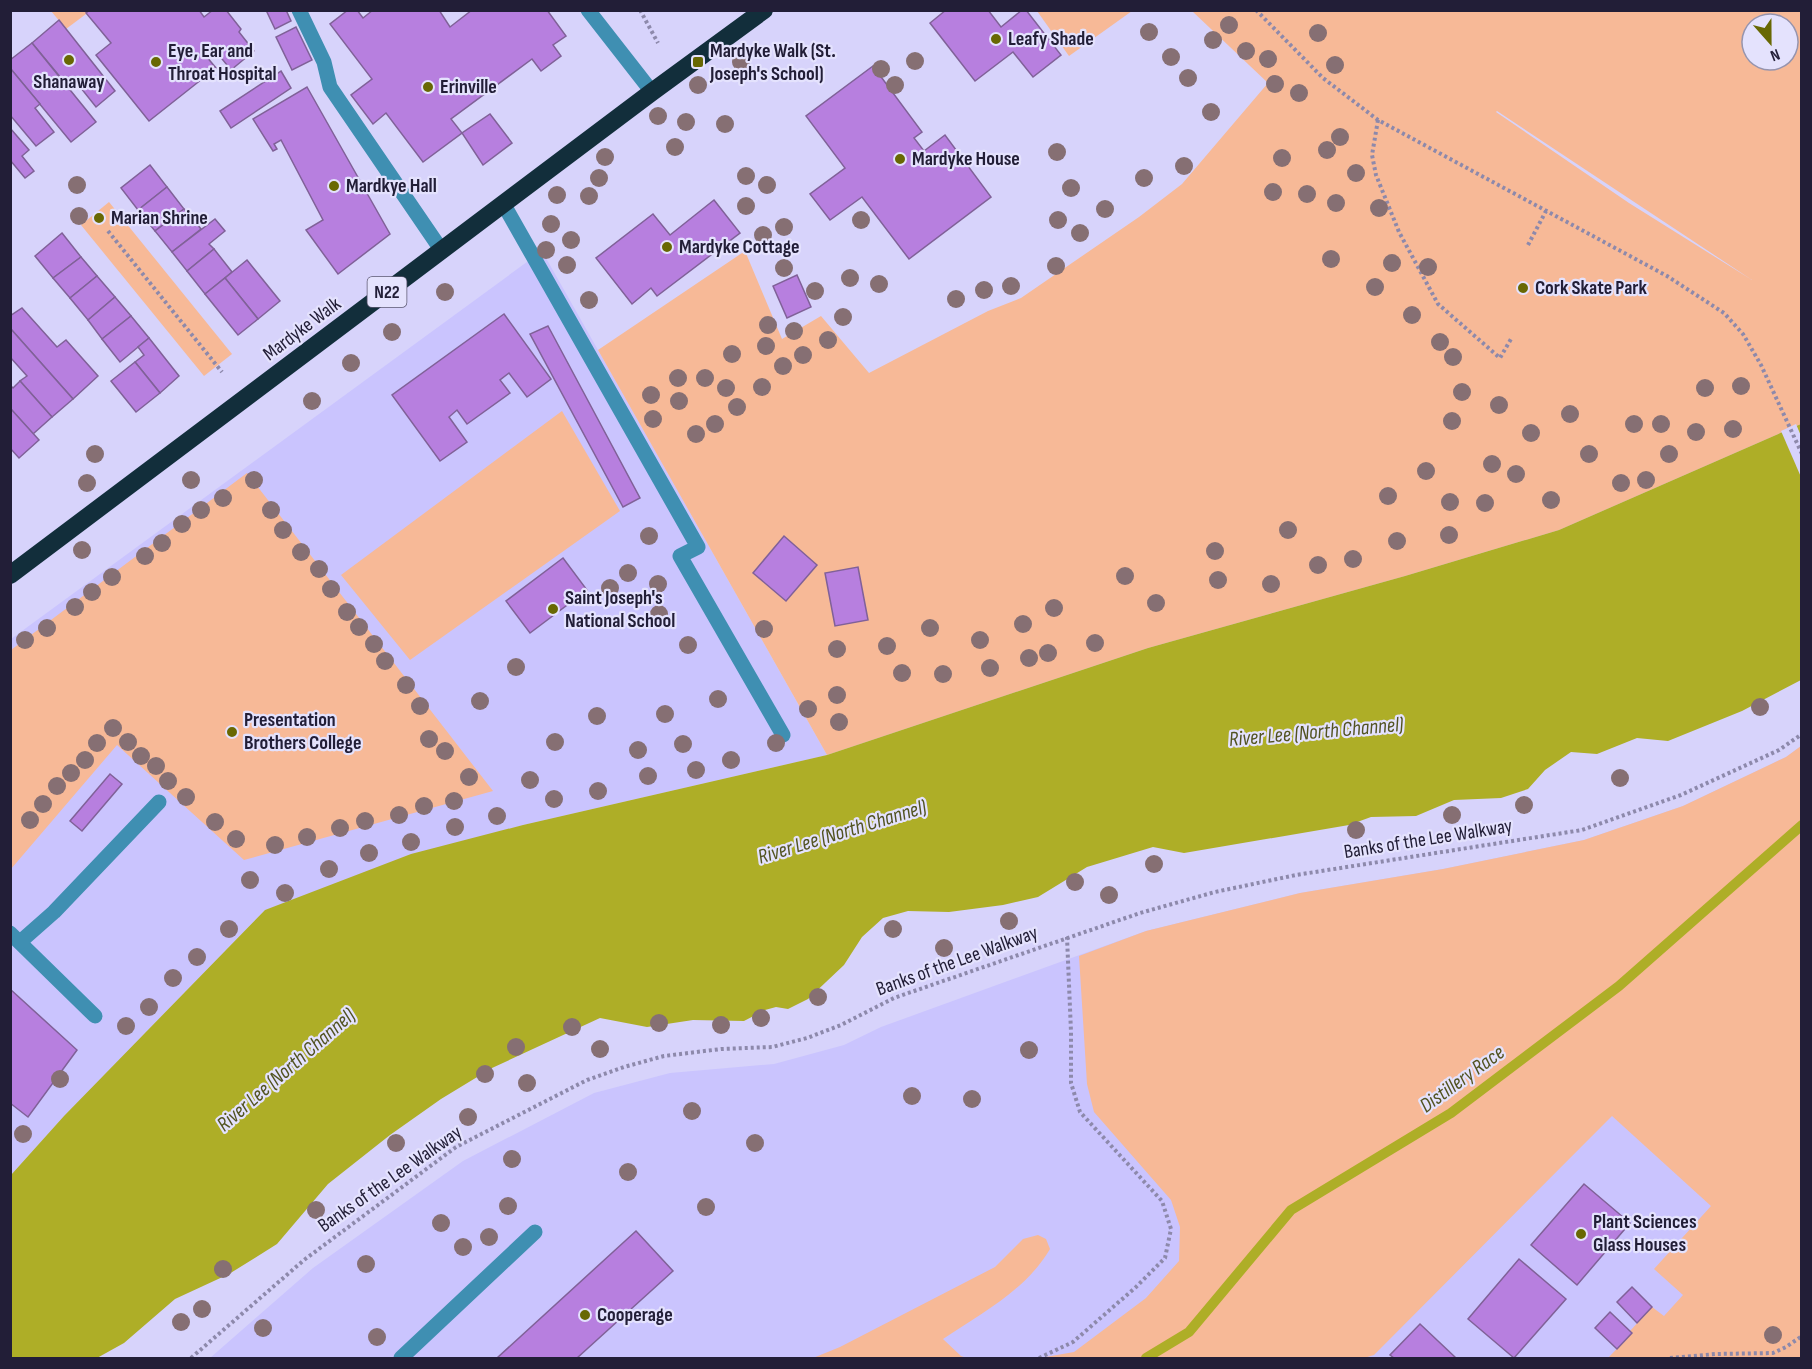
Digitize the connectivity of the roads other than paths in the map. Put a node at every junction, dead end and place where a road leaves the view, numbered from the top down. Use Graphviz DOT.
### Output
graph roads {
  1 [pos="299,10"];
  2 [pos="588,10"];
  3 [pos="764,10"];
  4 [pos="652,92"];
  5 [pos="504,205"];
  6 [pos="442,251"];
  7 [pos="10,575"];
  8 [pos="783,735"];
  9 [pos="159,802"];
  10 [pos="15,938"];
  11 [pos="95,1016"];
  12 [pos="535,1232"];
  13 [pos="400,1359"];
  1 -- 6 [label="lane"];
  2 -- 4 [label="lane"];
  3 -- 4 [label="highway, Mardyke Walk / N22"];
  4 -- 5 [label="highway, Mardyke Walk / N22"];
  5 -- 6 [label="highway, Mardyke Walk / N22"];
  5 -- 8 [label="lane"];
  6 -- 7 [label="highway, Mardyke Walk / N22"];
  9 -- 10 [label="lane"];
  10 -- 11 [label="lane"];
  12 -- 13 [label="lane"];
}
